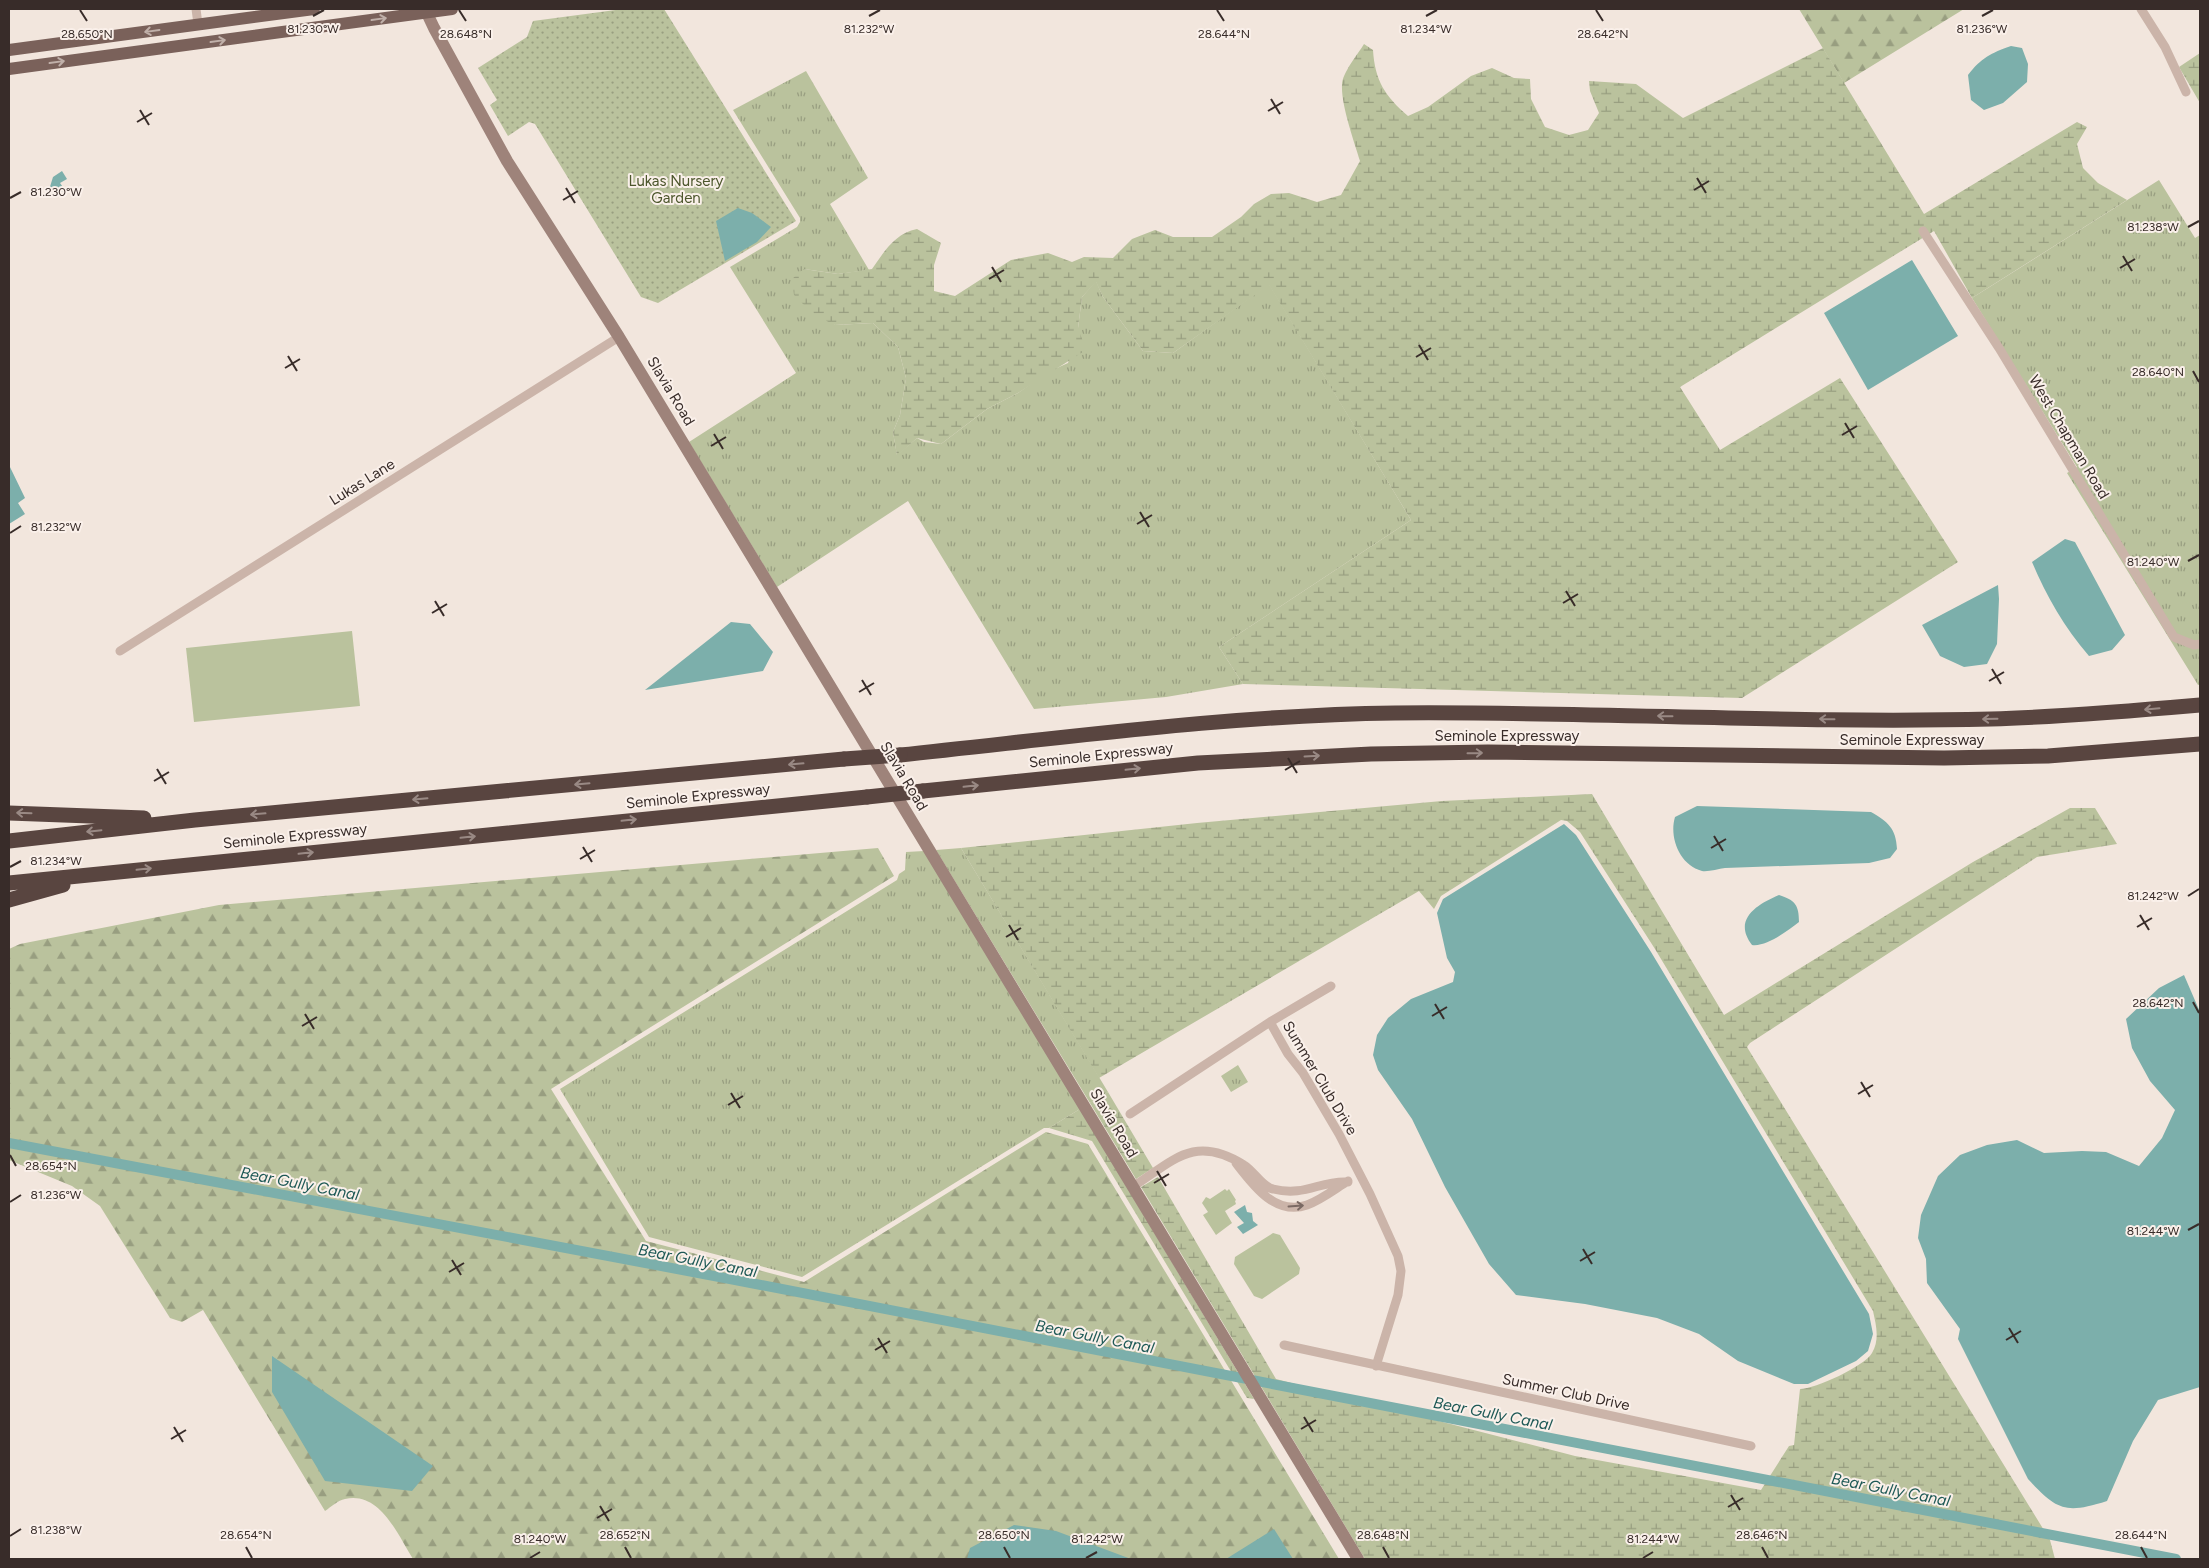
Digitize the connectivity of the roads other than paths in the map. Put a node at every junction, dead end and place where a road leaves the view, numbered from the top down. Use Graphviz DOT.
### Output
graph roads {
  1 [pos="196,9"];
  2 [pos="314,9"];
  3 [pos="452,9"];
  4 [pos="2141,9"];
  5 [pos="426,10"];
  6 [pos="198,24"];
  7 [pos="124,35"];
  8 [pos="9,50"];
  9 [pos="83,59"];
  10 [pos="9,69"];
  11 [pos="2186,92"];
  12 [pos="1923,230"];
  13 [pos="619,337"];
  14 [pos="2200,644"];
  15 [pos="120,651"];
  16 [pos="2200,705"];
  17 [pos="2200,744"];
  18 [pos="9,813"];
  19 [pos="195,820"];
  20 [pos="9,841"];
  21 [pos="109,872"];
  22 [pos="9,883"];
  23 [pos="9,900"];
  24 [pos="1332,986"];
  25 [pos="1270,1022"];
  26 [pos="1130,1114"];
  27 [pos="1232,1159"];
  28 [pos="1359,1175"];
  29 [pos="1348,1182"];
  30 [pos="1134,1186"];
  31 [pos="1284,1345"];
  32 [pos="1376,1366"];
  33 [pos="1751,1446"];
  34 [pos="1358,1559"];
  1 -- 6 [label="street"];
  2 -- 6 [label="main road"];
  3 -- 5 [label="main road"];
  4 -- 11 [label="street"];
  9 -- 5 [label="main road, one-way"];
  5 -- 13 [label="street, Slavia Road"];
  6 -- 7 [label="main road, one-way"];
  7 -- 8 [label="main road"];
  7 -- 9 [label="main road"];
  10 -- 9 [label="main road, one-way"];
  12 -- 14 [label="street, West Chapman Road"];
  13 -- 15 [label="street, Lukas Lane"];
  13 -- 30 [label="street, Slavia Road"];
  16 -- 19 [label="highway, Seminole Expressway, one-way, bridge"];
  21 -- 17 [label="highway, Seminole Expressway, one-way, bridge"];
  19 -- 18 [label="highway, one-way"];
  19 -- 20 [label="highway, Seminole Expressway, one-way"];
  21 -- 22 [label="highway, Seminole Expressway"];
  21 -- 23 [label="highway"];
  24 -- 25 [label="street, Summer Club Drive"];
  25 -- 26 [label="street, Summer Club Drive"];
  25 -- 28 [label="street, Summer Club Drive"];
  27 -- 29 [label="street"];
  27 -- 29 [label="street, one-way"];
  27 -- 30 [label="street"];
  28 -- 29 [label="street"];
  28 -- 32 [label="street, Summer Club Drive"];
  30 -- 34 [label="street, Slavia Road"];
  31 -- 32 [label="street, Summer Club Drive"];
  32 -- 33 [label="street, Summer Club Drive"];
}
